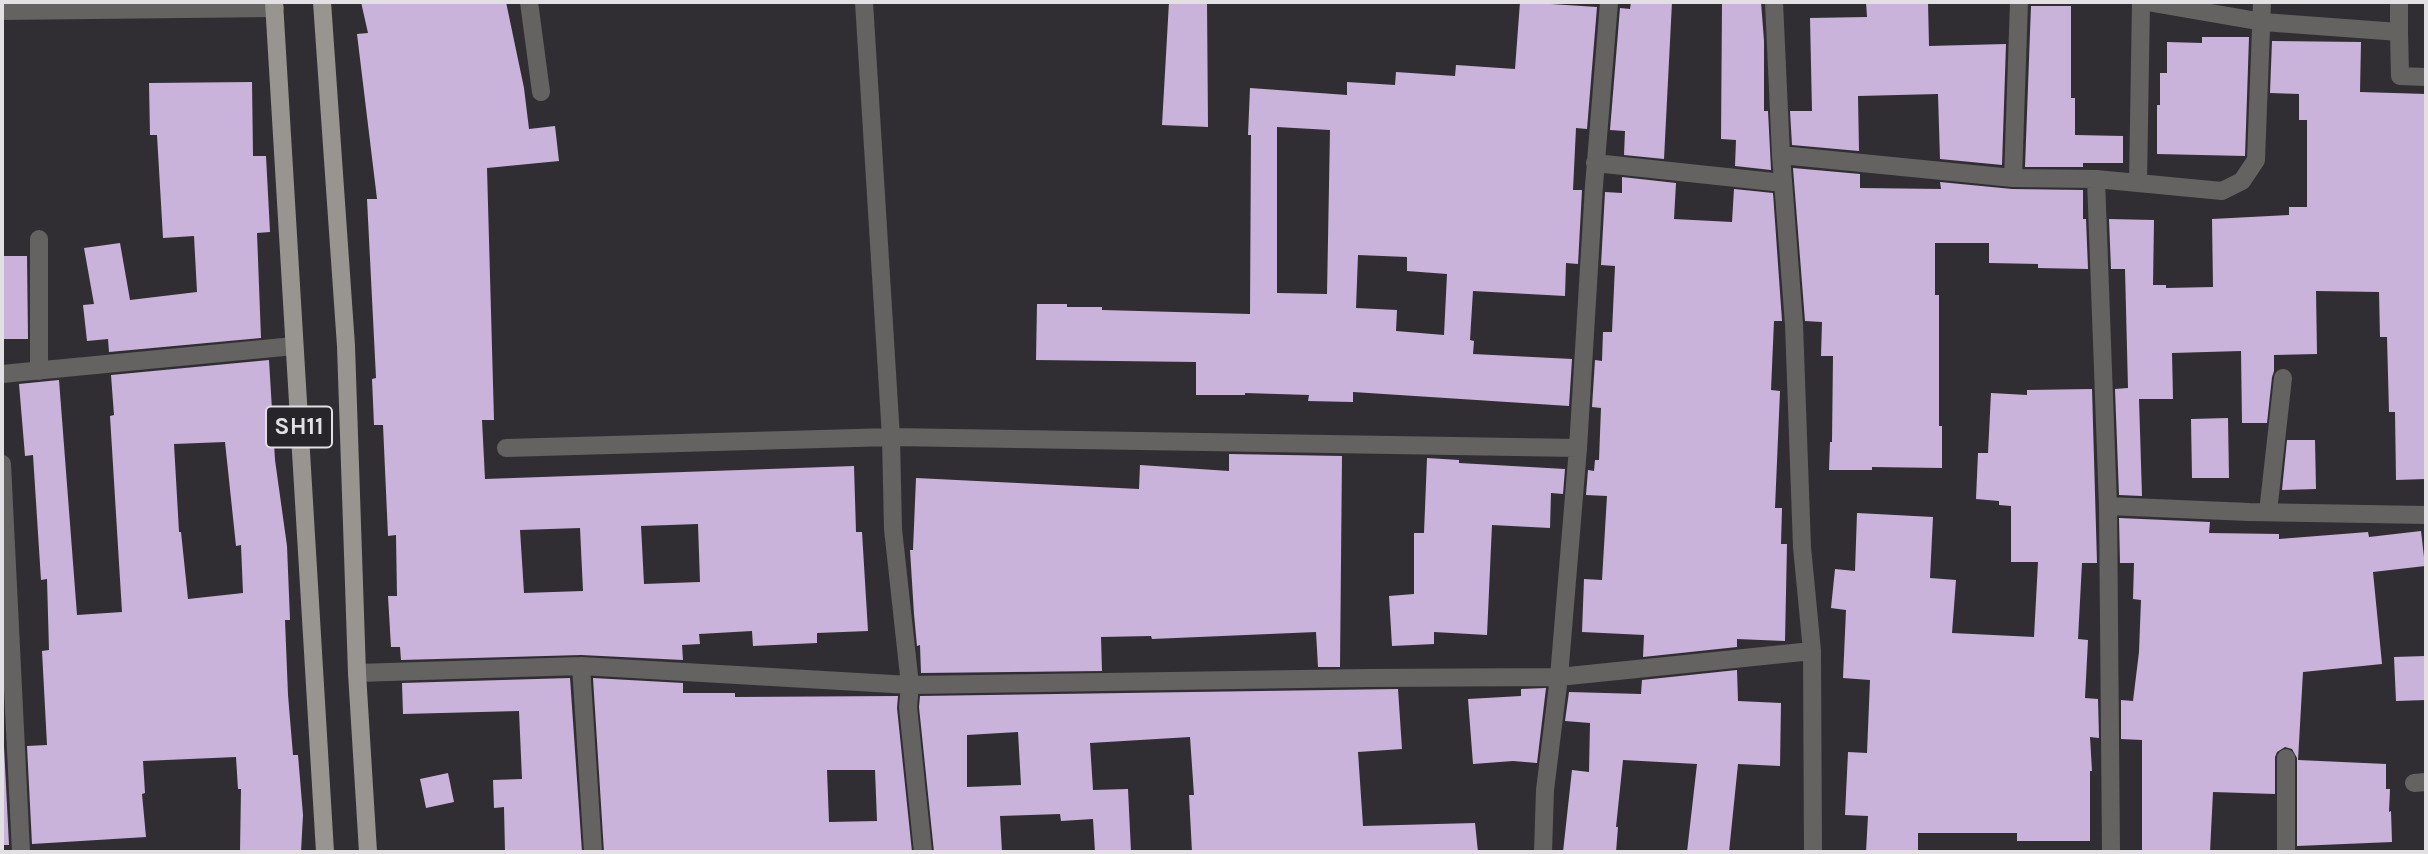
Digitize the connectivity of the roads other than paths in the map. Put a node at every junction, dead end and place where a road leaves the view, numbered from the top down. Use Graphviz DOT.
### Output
graph roads {
  1 [pos="322,2"];
  2 [pos="528,2"];
  3 [pos="864,2"];
  4 [pos="1609,2"];
  5 [pos="1774,2"];
  6 [pos="2019,2"];
  7 [pos="2141,2"];
  8 [pos="2147,2"];
  9 [pos="2262,2"];
  10 [pos="2399,2"];
  11 [pos="275,5"];
  12 [pos="2,12"];
  13 [pos="2263,22"];
  14 [pos="2399,32"];
  15 [pos="2426,77"];
  16 [pos="541,92"];
  17 [pos="1781,155"];
  18 [pos="1595,163"];
  19 [pos="2013,178"];
  20 [pos="2096,179"];
  21 [pos="1783,183"];
  22 [pos="2138,183"];
  23 [pos="39,239"];
  24 [pos="294,346"];
  25 [pos="39,370"];
  26 [pos="2,374"];
  27 [pos="2283,378"];
  28 [pos="891,437"];
  29 [pos="506,448"];
  30 [pos="1578,448"];
  31 [pos="2,464"];
  32 [pos="2108,506"];
  33 [pos="2268,512"];
  34 [pos="2426,515"];
  35 [pos="1812,651"];
  36 [pos="580,666"];
  37 [pos="357,673"];
  38 [pos="1559,677"];
  39 [pos="909,685"];
  40 [pos="2286,758"];
  41 [pos="21,852"];
  42 [pos="325,852"];
  43 [pos="368,852"];
  44 [pos="593,852"];
  45 [pos="923,852"];
  46 [pos="1543,852"];
  47 [pos="1814,852"];
  48 [pos="2112,852"];
  49 [pos="2286,852"];
  1 -- 37 [label="main road, SH11"];
  2 -- 16 [label="street"];
  3 -- 28 [label="street"];
  4 -- 18 [label="street"];
  5 -- 17 [label="street"];
  6 -- 19 [label="street"];
  7 -- 22 [label="street"];
  8 -- 13 [label="street"];
  9 -- 13 [label="street"];
  10 -- 14 [label="street"];
  11 -- 12 [label="street"];
  11 -- 24 [label="main road, SH11"];
  13 -- 14 [label="street"];
  13 -- 22 [label="street"];
  14 -- 15 [label="street"];
  17 -- 19 [label="street"];
  17 -- 21 [label="street"];
  18 -- 21 [label="street"];
  18 -- 30 [label="street"];
  19 -- 20 [label="street"];
  20 -- 22 [label="street"];
  20 -- 32 [label="street"];
  21 -- 35 [label="street"];
  23 -- 25 [label="street"];
  24 -- 25 [label="street"];
  24 -- 42 [label="main road, SH11"];
  25 -- 26 [label="street"];
  27 -- 33 [label="street"];
  28 -- 29 [label="street"];
  28 -- 30 [label="street"];
  28 -- 39 [label="street"];
  30 -- 38 [label="street"];
  31 -- 41 [label="street"];
  32 -- 33 [label="street"];
  32 -- 48 [label="street"];
  33 -- 34 [label="street"];
  35 -- 38 [label="street"];
  35 -- 47 [label="street"];
  36 -- 37 [label="street"];
  36 -- 39 [label="street"];
  36 -- 44 [label="street"];
  37 -- 43 [label="main road, SH11"];
  38 -- 39 [label="street"];
  38 -- 46 [label="street"];
  39 -- 45 [label="street"];
  40 -- 49 [label="street"];
}
